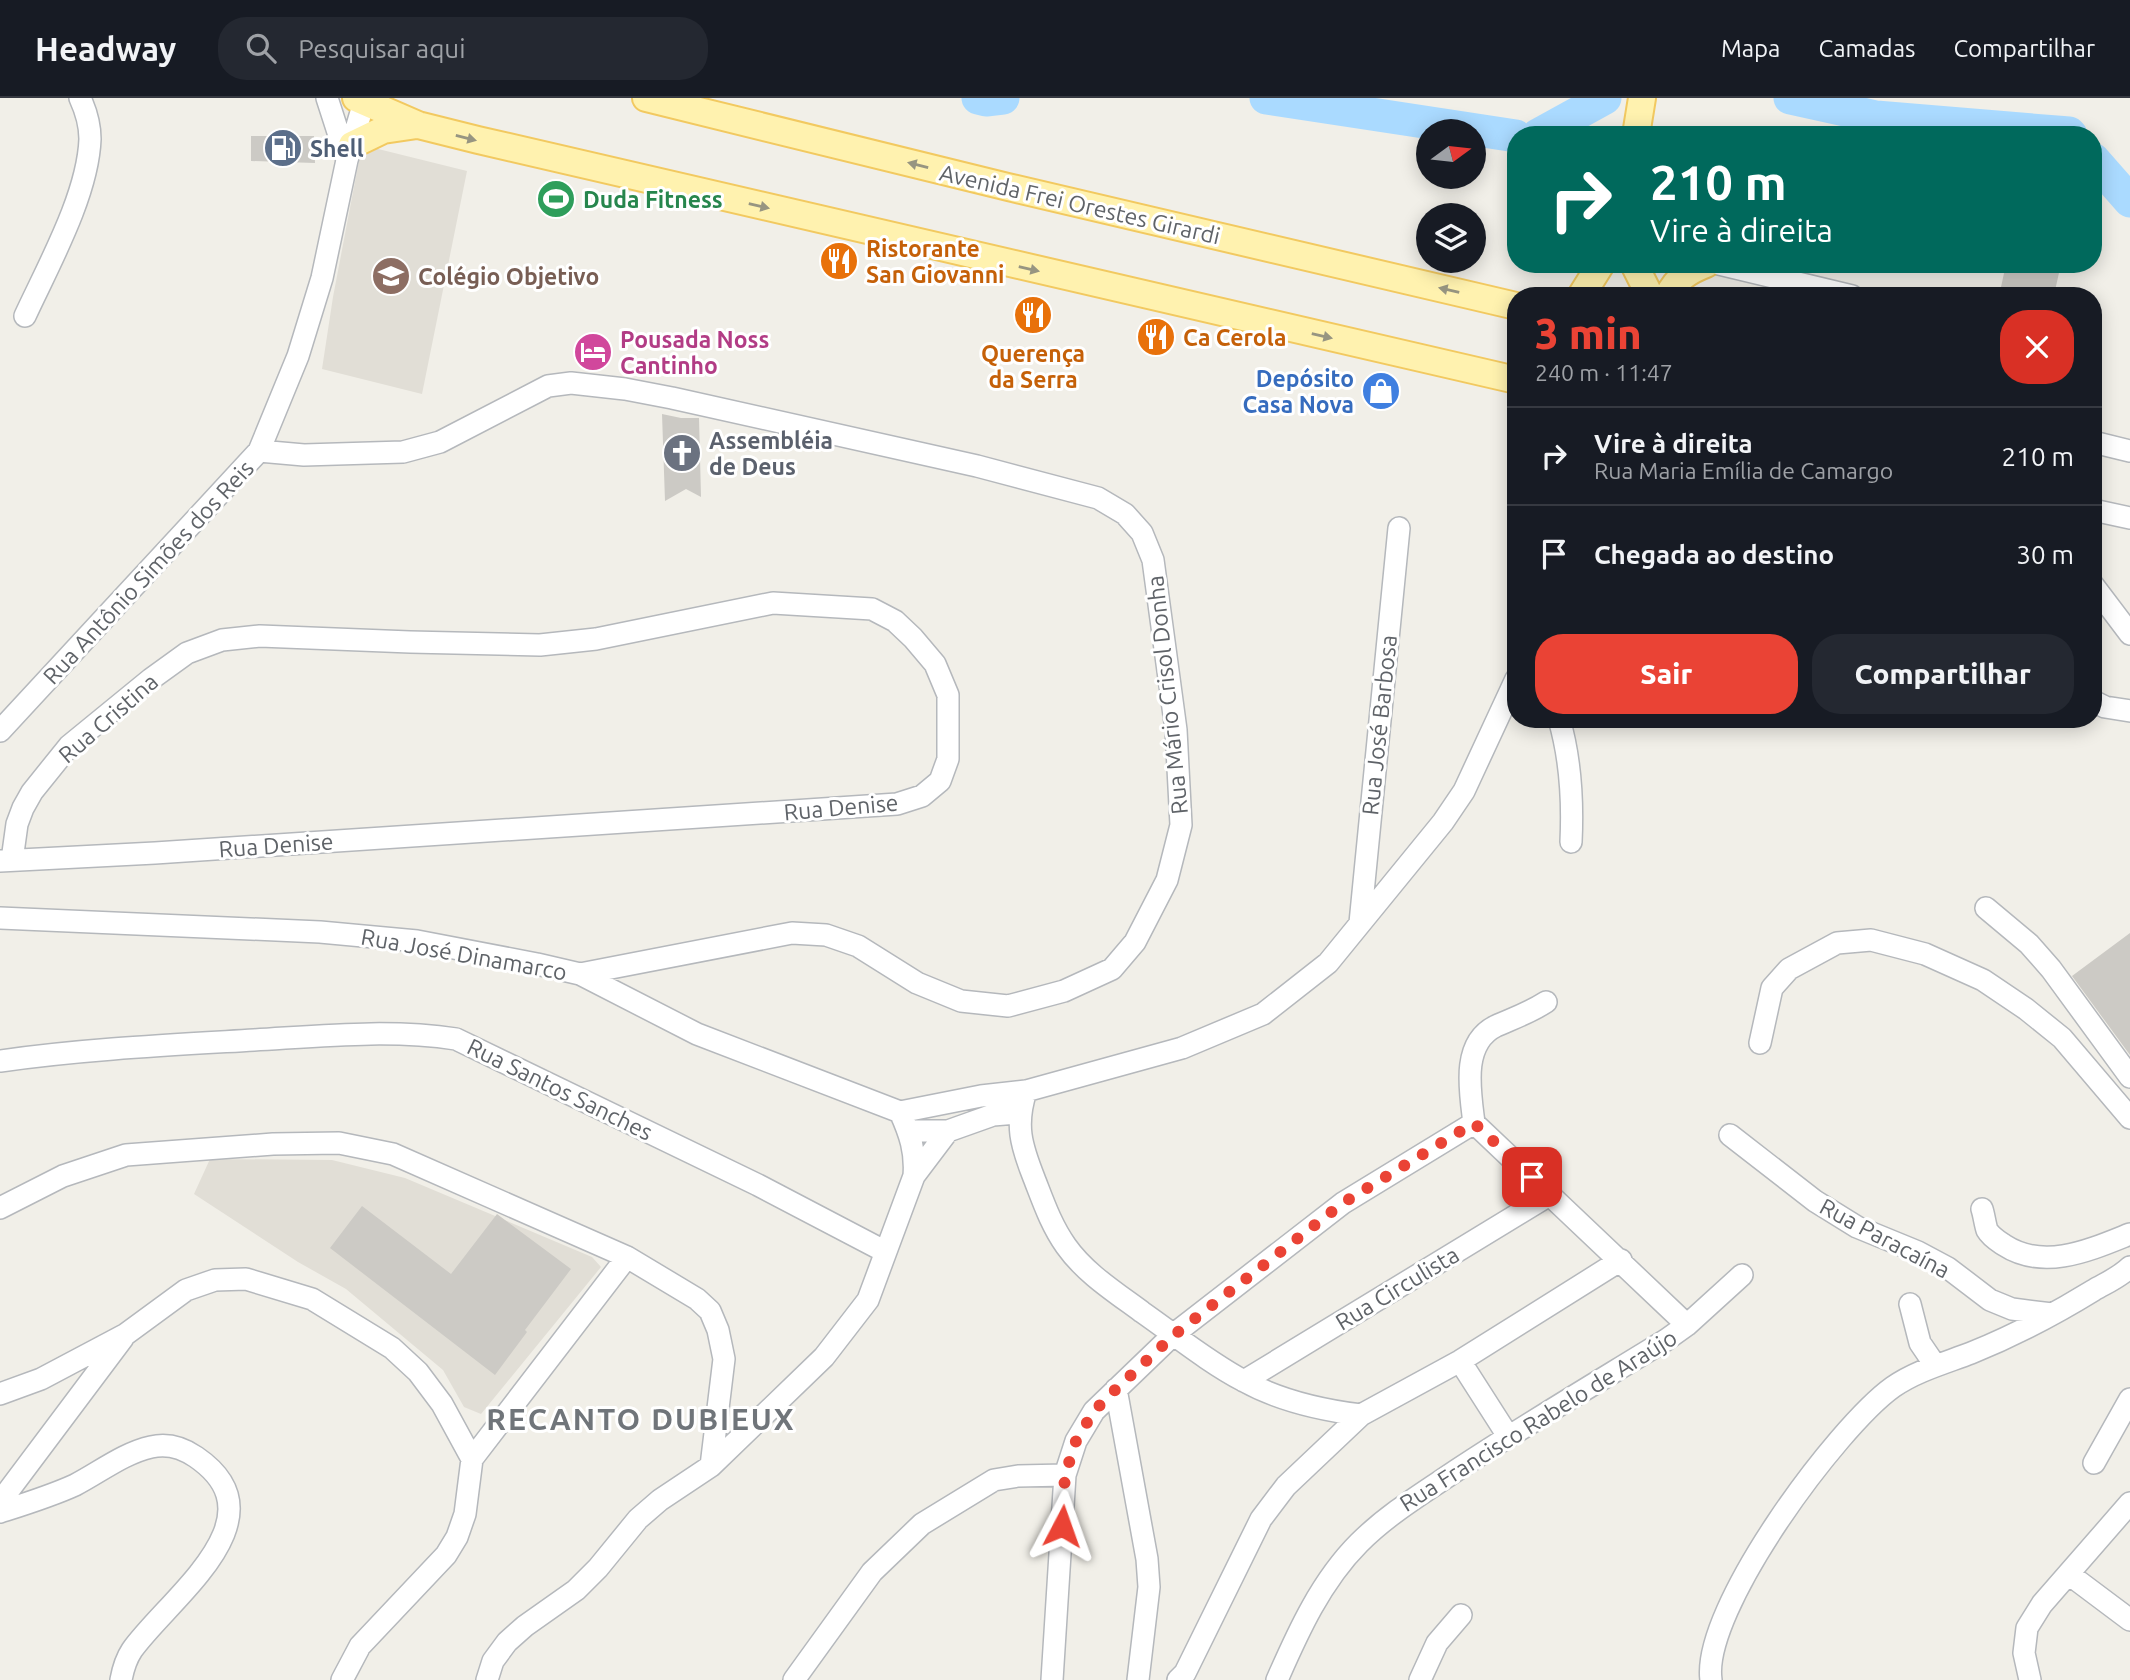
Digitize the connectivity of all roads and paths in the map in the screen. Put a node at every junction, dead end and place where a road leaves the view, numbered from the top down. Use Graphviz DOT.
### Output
graph roads {
  1 [pos="80,98"];
  2 [pos="327,98"];
  3 [pos="646,98"];
  4 [pos="370,101"];
  5 [pos="418,125"];
  6 [pos="350,152"];
  7 [pos="1686,273"];
  8 [pos="1757,273"];
  9 [pos="1673,287"];
  10 [pos="1815,287"];
  11 [pos="1507,304"];
  12 [pos="25,316"];
  13 [pos="1507,378"];
  14 [pos="2102,444"];
  15 [pos="259,451"];
  16 [pos="2130,451"];
  17 [pos="2102,512"];
  18 [pos="2130,518"];
  19 [pos="1399,528"];
  20 [pos="2102,596"];
  21 [pos="2130,634"];
  22 [pos="260,636"];
  23 [pos="1507,698"];
  24 [pos="2102,706"];
  25 [pos="2130,711"];
  26 [pos="1561,728"];
  27 [pos="0,731"];
  28 [pos="1571,842"];
  29 [pos="6,860"];
  30 [pos="1986,908"];
  31 [pos="0,918"];
  32 [pos="1360,923"];
  33 [pos="580,974"];
  34 [pos="1546,1002"];
  35 [pos="1760,1043"];
  36 [pos="0,1061"];
  37 [pos="2130,1077"];
  38 [pos="1026,1091"];
  39 [pos="1018,1113"];
  40 [pos="2130,1118"];
  41 [pos="904,1121"];
  42 [pos="1474,1123"];
  43 [pos="948,1131"];
  44 [pos="1730,1135"];
  45 [pos="914,1176"];
  46 [pos="1551,1194"];
  47 [pos="0,1208"];
  48 [pos="1982,1209"];
  49 [pos="2130,1234"];
  50 [pos="884,1251"];
  51 [pos="626,1257"];
  52 [pos="1621,1260"];
  53 [pos="2130,1267"];
  54 [pos="1742,1275"];
  55 [pos="1910,1304"];
  56 [pos="2053,1314"];
  57 [pos="1687,1325"];
  58 [pos="126,1334"];
  59 [pos="1174,1335"];
  60 [pos="1460,1361"];
  61 [pos="1935,1366"];
  62 [pos="1244,1381"];
  63 [pos="1116,1389"];
  64 [pos="0,1394"];
  65 [pos="2130,1399"];
  66 [pos="1361,1415"];
  67 [pos="1508,1436"];
  68 [pos="472,1459"];
  69 [pos="2094,1463"];
  70 [pos="710,1466"];
  71 [pos="1065,1475"];
  72 [pos="0,1502"];
  73 [pos="2130,1503"];
  74 [pos="0,1512"];
  75 [pos="2070,1575"];
  76 [pos="1461,1615"];
  77 [pos="2130,1620"];
  78 [pos="121,1680"];
  79 [pos="342,1680"];
  80 [pos="487,1680"];
  81 [pos="794,1680"];
  82 [pos="1052,1680"];
  83 [pos="1138,1680"];
  84 [pos="1178,1680"];
  85 [pos="1277,1680"];
  86 [pos="1420,1680"];
  87 [pos="1711,1680"];
  88 [pos="2030,1680"];
  1 -- 12 [label="street"];
  2 -- 6 [label="street, Rua Antônio Simões dos Reis"];
  11 -- 3 [label="main road, Avenida Frei Orestes Girardi, one-way"];
  4 -- 5 [label="main road"];
  4 -- 6 [label="street, Rua Antônio Simões dos Reis"];
  5 -- 6 [label="main road"];
  5 -- 13 [label="main road, one-way"];
  6 -- 15 [label="street, Rua Antônio Simões dos Reis"];
  7 -- 9 [label="main road"];
  8 -- 10 [label="street"];
  14 -- 16 [label="street"];
  15 -- 27 [label="street, Rua Antônio Simões dos Reis"];
  15 -- 33 [label="street, Rua Mário Crisol Donha"];
  17 -- 18 [label="street"];
  19 -- 32 [label="street, Rua José Barbosa"];
  20 -- 21 [label="street"];
  22 -- 29 [label="street, Rua Cristina"];
  22 -- 29 [label="street, Rua Denise"];
  23 -- 32 [label="street"];
  24 -- 25 [label="street"];
  26 -- 28 [label="street"];
  30 -- 37 [label="street"];
  31 -- 33 [label="street, Rua José Dinamarco"];
  32 -- 38 [label="street"];
  33 -- 41 [label="street, Rua José Dinamarco"];
  34 -- 42 [label="street"];
  35 -- 40 [label="street"];
  36 -- 50 [label="street, Rua Santos Sanches"];
  38 -- 39 [label="street"];
  38 -- 41 [label="street"];
  39 -- 43 [label="street"];
  39 -- 59 [label="street"];
  41 -- 43 [label="street"];
  41 -- 45 [label="street"];
  42 -- 46 [label="street"];
  42 -- 59 [label="street"];
  43 -- 45 [label="street"];
  44 -- 56 [label="street, Rua Paracaína"];
  45 -- 50 [label="street"];
  46 -- 52 [label="street"];
  46 -- 62 [label="street, Rua Circulista"];
  47 -- 51 [label="street"];
  48 -- 49 [label="street"];
  50 -- 70 [label="street"];
  51 -- 68 [label="street"];
  51 -- 70 [label="street"];
  52 -- 57 [label="street"];
  52 -- 60 [label="street"];
  53 -- 56 [label="street"];
  54 -- 57 [label="street, Rua Francisco Rabelo de Araújo"];
  55 -- 61 [label="street"];
  56 -- 61 [label="street"];
  57 -- 67 [label="street, Rua Francisco Rabelo de Araújo"];
  58 -- 64 [label="street"];
  58 -- 68 [label="street"];
  58 -- 72 [label="street"];
  59 -- 62 [label="street"];
  59 -- 63 [label="street"];
  60 -- 66 [label="street"];
  60 -- 67 [label="street"];
  61 -- 87 [label="street"];
  62 -- 66 [label="street"];
  63 -- 71 [label="street"];
  63 -- 83 [label="street"];
  65 -- 69 [label="street"];
  66 -- 84 [label="street"];
  67 -- 85 [label="street, Rua Francisco Rabelo de Araújo"];
  68 -- 79 [label="street"];
  70 -- 80 [label="street"];
  71 -- 81 [label="street"];
  71 -- 82 [label="street"];
  73 -- 75 [label="street"];
  74 -- 78 [label="street"];
  75 -- 77 [label="street"];
  75 -- 88 [label="street"];
  76 -- 86 [label="street"];
}
